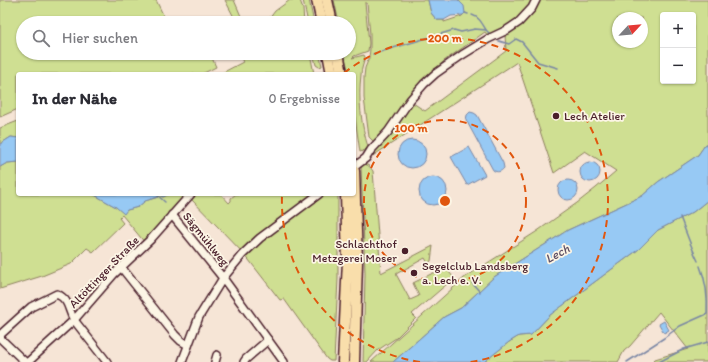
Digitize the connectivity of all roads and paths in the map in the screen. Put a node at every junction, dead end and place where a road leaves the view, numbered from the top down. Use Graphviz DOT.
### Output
graph roads {
  1 [pos="317,0"];
  2 [pos="327,0"];
  3 [pos="536,0"];
  4 [pos="320,16"];
  5 [pos="330,16"];
  6 [pos="329,60"];
  7 [pos="339,60"];
  8 [pos="332,72"];
  9 [pos="342,72"];
  10 [pos="356,166"];
  11 [pos="189,196"];
  12 [pos="316,196"];
  13 [pos="346,196"];
  14 [pos="355,196"];
  15 [pos="172,215"];
  16 [pos="121,267"];
  17 [pos="223,278"];
  18 [pos="74,320"];
  19 [pos="268,340"];
  20 [pos="188,345"];
  21 [pos="350,347"];
  22 [pos="25,362"];
  23 [pos="28,362"];
  24 [pos="107,362"];
  25 [pos="182,362"];
  26 [pos="244,362"];
  27 [pos="284,362"];
  28 [pos="343,362"];
  29 [pos="354,362"];
  1 -- 4 [label="highway"];
  2 -- 5 [label="highway"];
  3 -- 10 [label="street"];
  6 -- 8 [label="highway"];
  7 -- 9 [label="highway"];
  11 -- 15 [label="street, Altöttinger Straße"];
  12 -- 17 [label="street"];
  13 -- 21 [label="highway"];
  14 -- 21 [label="highway"];
  15 -- 16 [label="street, Altöttinger Straße"];
  15 -- 17 [label="street, Sägmühlweg"];
  16 -- 18 [label="street, Altöttinger Straße"];
  16 -- 20 [label="street"];
  17 -- 19 [label="street, Sägmühlweg"];
  17 -- 20 [label="street"];
  18 -- 22 [label="street"];
  18 -- 23 [label="street, Altöttinger Straße"];
  18 -- 24 [label="street"];
  19 -- 26 [label="street"];
  19 -- 27 [label="street, Sägmühlweg"];
  20 -- 25 [label="street"];
  21 -- 28 [label="highway"];
  21 -- 29 [label="highway"];
}
